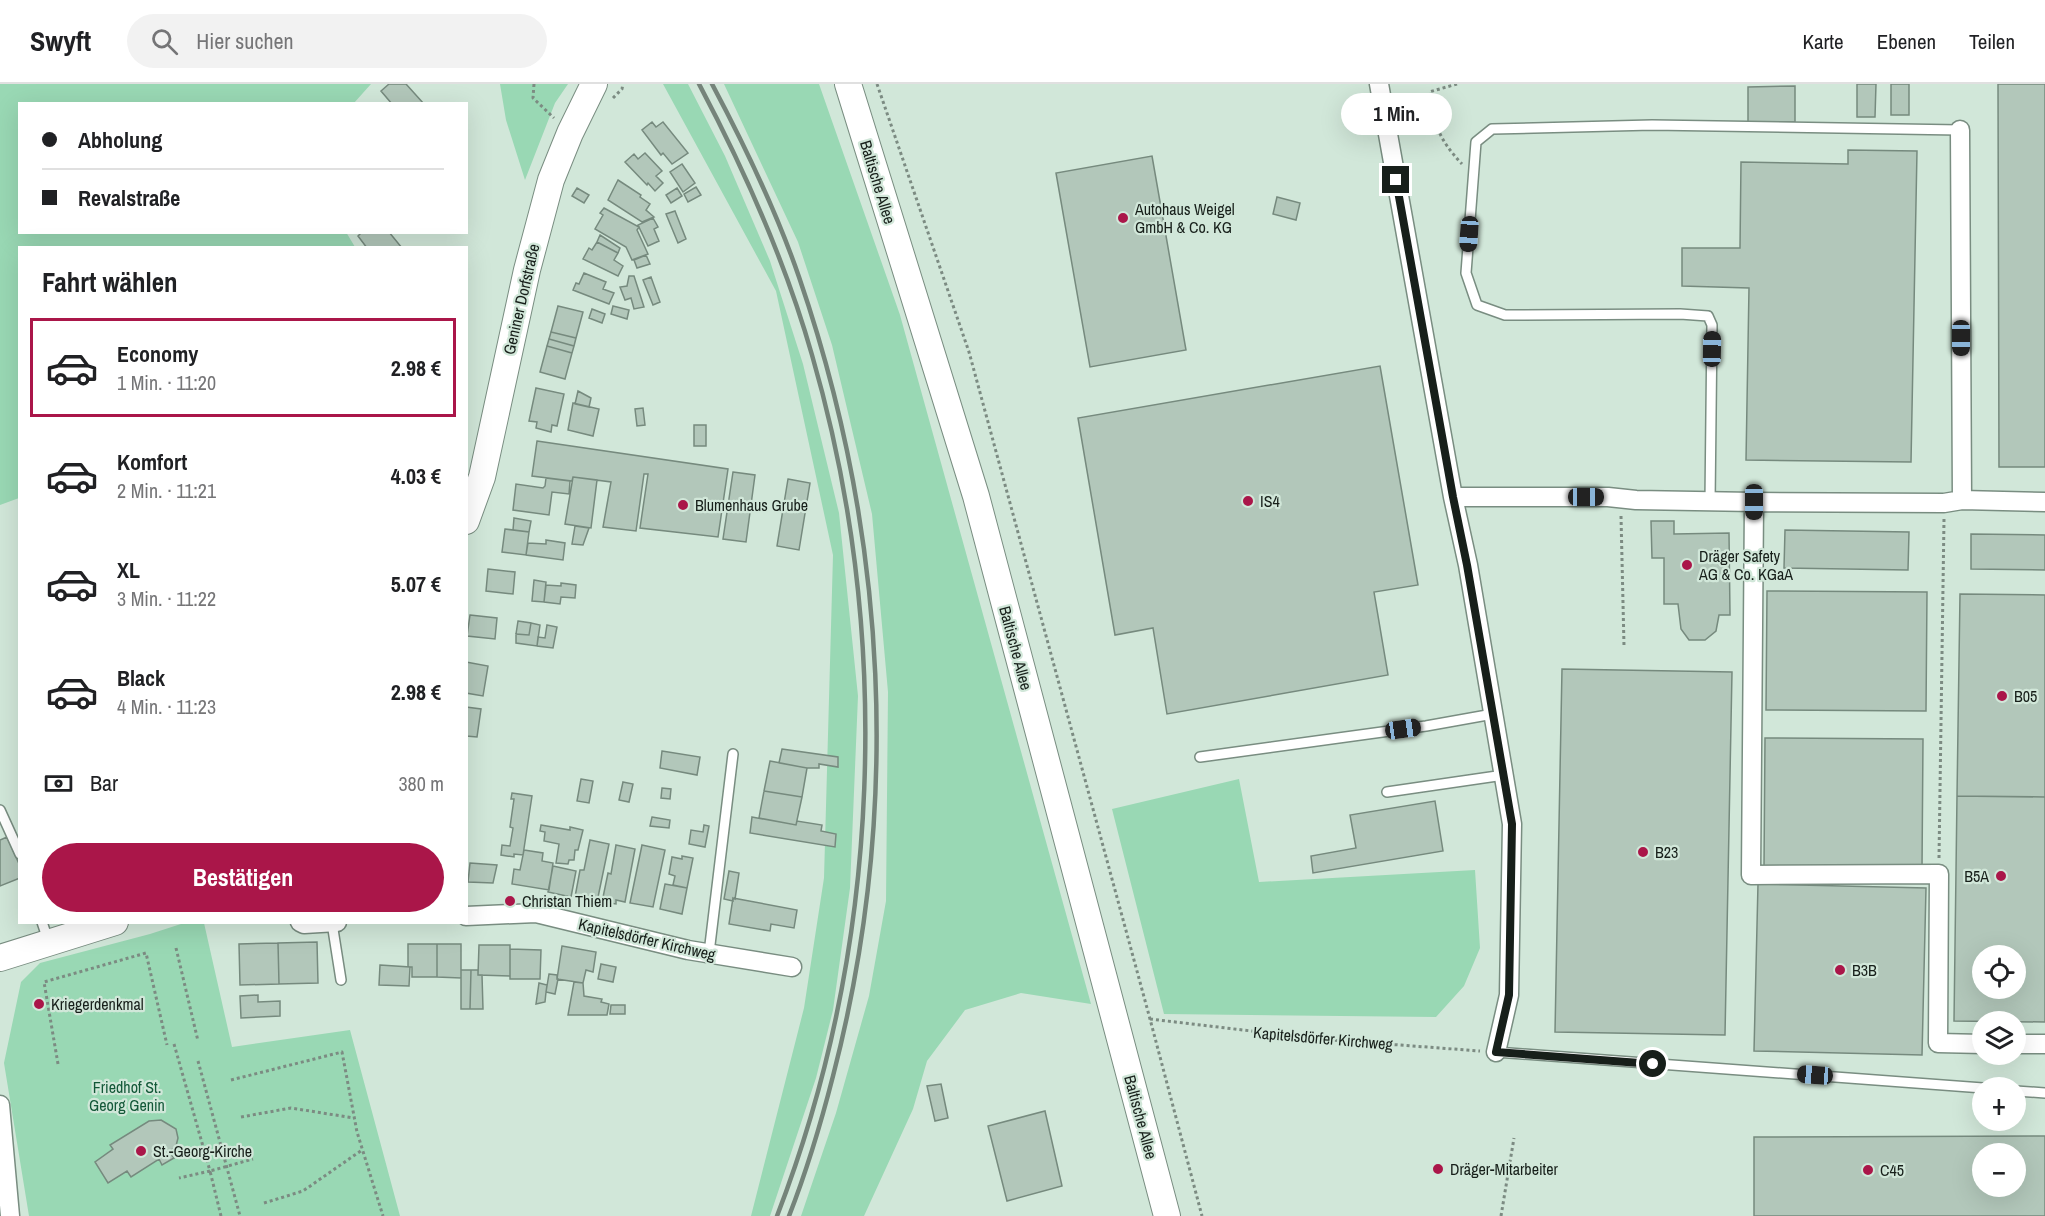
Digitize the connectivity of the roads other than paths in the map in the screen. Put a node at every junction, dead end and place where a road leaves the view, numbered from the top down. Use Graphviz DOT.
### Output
graph roads {
  1 [pos="594,84"];
  2 [pos="848,84"];
  3 [pos="1379,84"];
  4 [pos="1960,130"];
  5 [pos="1453,497"];
  6 [pos="1953,501"];
  7 [pos="1710,502"];
  8 [pos="1754,502"];
  9 [pos="2045,502"];
  10 [pos="468,517"];
  11 [pos="1493,714"];
  12 [pos="733,754"];
  13 [pos="1200,757"];
  14 [pos="1504,775"];
  15 [pos="1387,792"];
  16 [pos="0,810"];
  17 [pos="18,850"];
  18 [pos="468,916"];
  19 [pos="101,924"];
  20 [pos="334,924"];
  21 [pos="45,932"];
  22 [pos="709,953"];
  23 [pos="0,958"];
  24 [pos="792,967"];
  25 [pos="341,980"];
  26 [pos="1972,1044"];
  27 [pos="2026,1044"];
  28 [pos="2045,1044"];
  29 [pos="1496,1052"];
  30 [pos="1972,1087"];
  31 [pos="2026,1092"];
  32 [pos="2045,1094"];
  33 [pos="0,1105"];
  34 [pos="10,1216"];
  35 [pos="1167,1216"];
  1 -- 10 [label="main road, Geniner Dorfstraße"];
  2 -- 35 [label="main road, Baltische Allee"];
  3 -- 5 [label="street"];
  4 -- 6 [label="street"];
  4 -- 7 [label="lane"];
  5 -- 7 [label="street"];
  5 -- 11 [label="street"];
  6 -- 8 [label="street"];
  6 -- 9 [label="street"];
  7 -- 8 [label="street"];
  8 -- 26 [label="street"];
  11 -- 13 [label="lane"];
  11 -- 14 [label="street"];
  12 -- 22 [label="lane"];
  14 -- 15 [label="lane"];
  14 -- 29 [label="street"];
  16 -- 17 [label="lane"];
  18 -- 22 [label="street, Kapitelsdörfer Kirchweg"];
  19 -- 21 [label="main road"];
  20 -- 25 [label="lane"];
  21 -- 23 [label="main road"];
  22 -- 24 [label="street, Kapitelsdörfer Kirchweg"];
  27 -- 28 [label="street"];
  29 -- 30 [label="lane"];
  31 -- 32 [label="lane"];
  33 -- 34 [label="street"];
}
